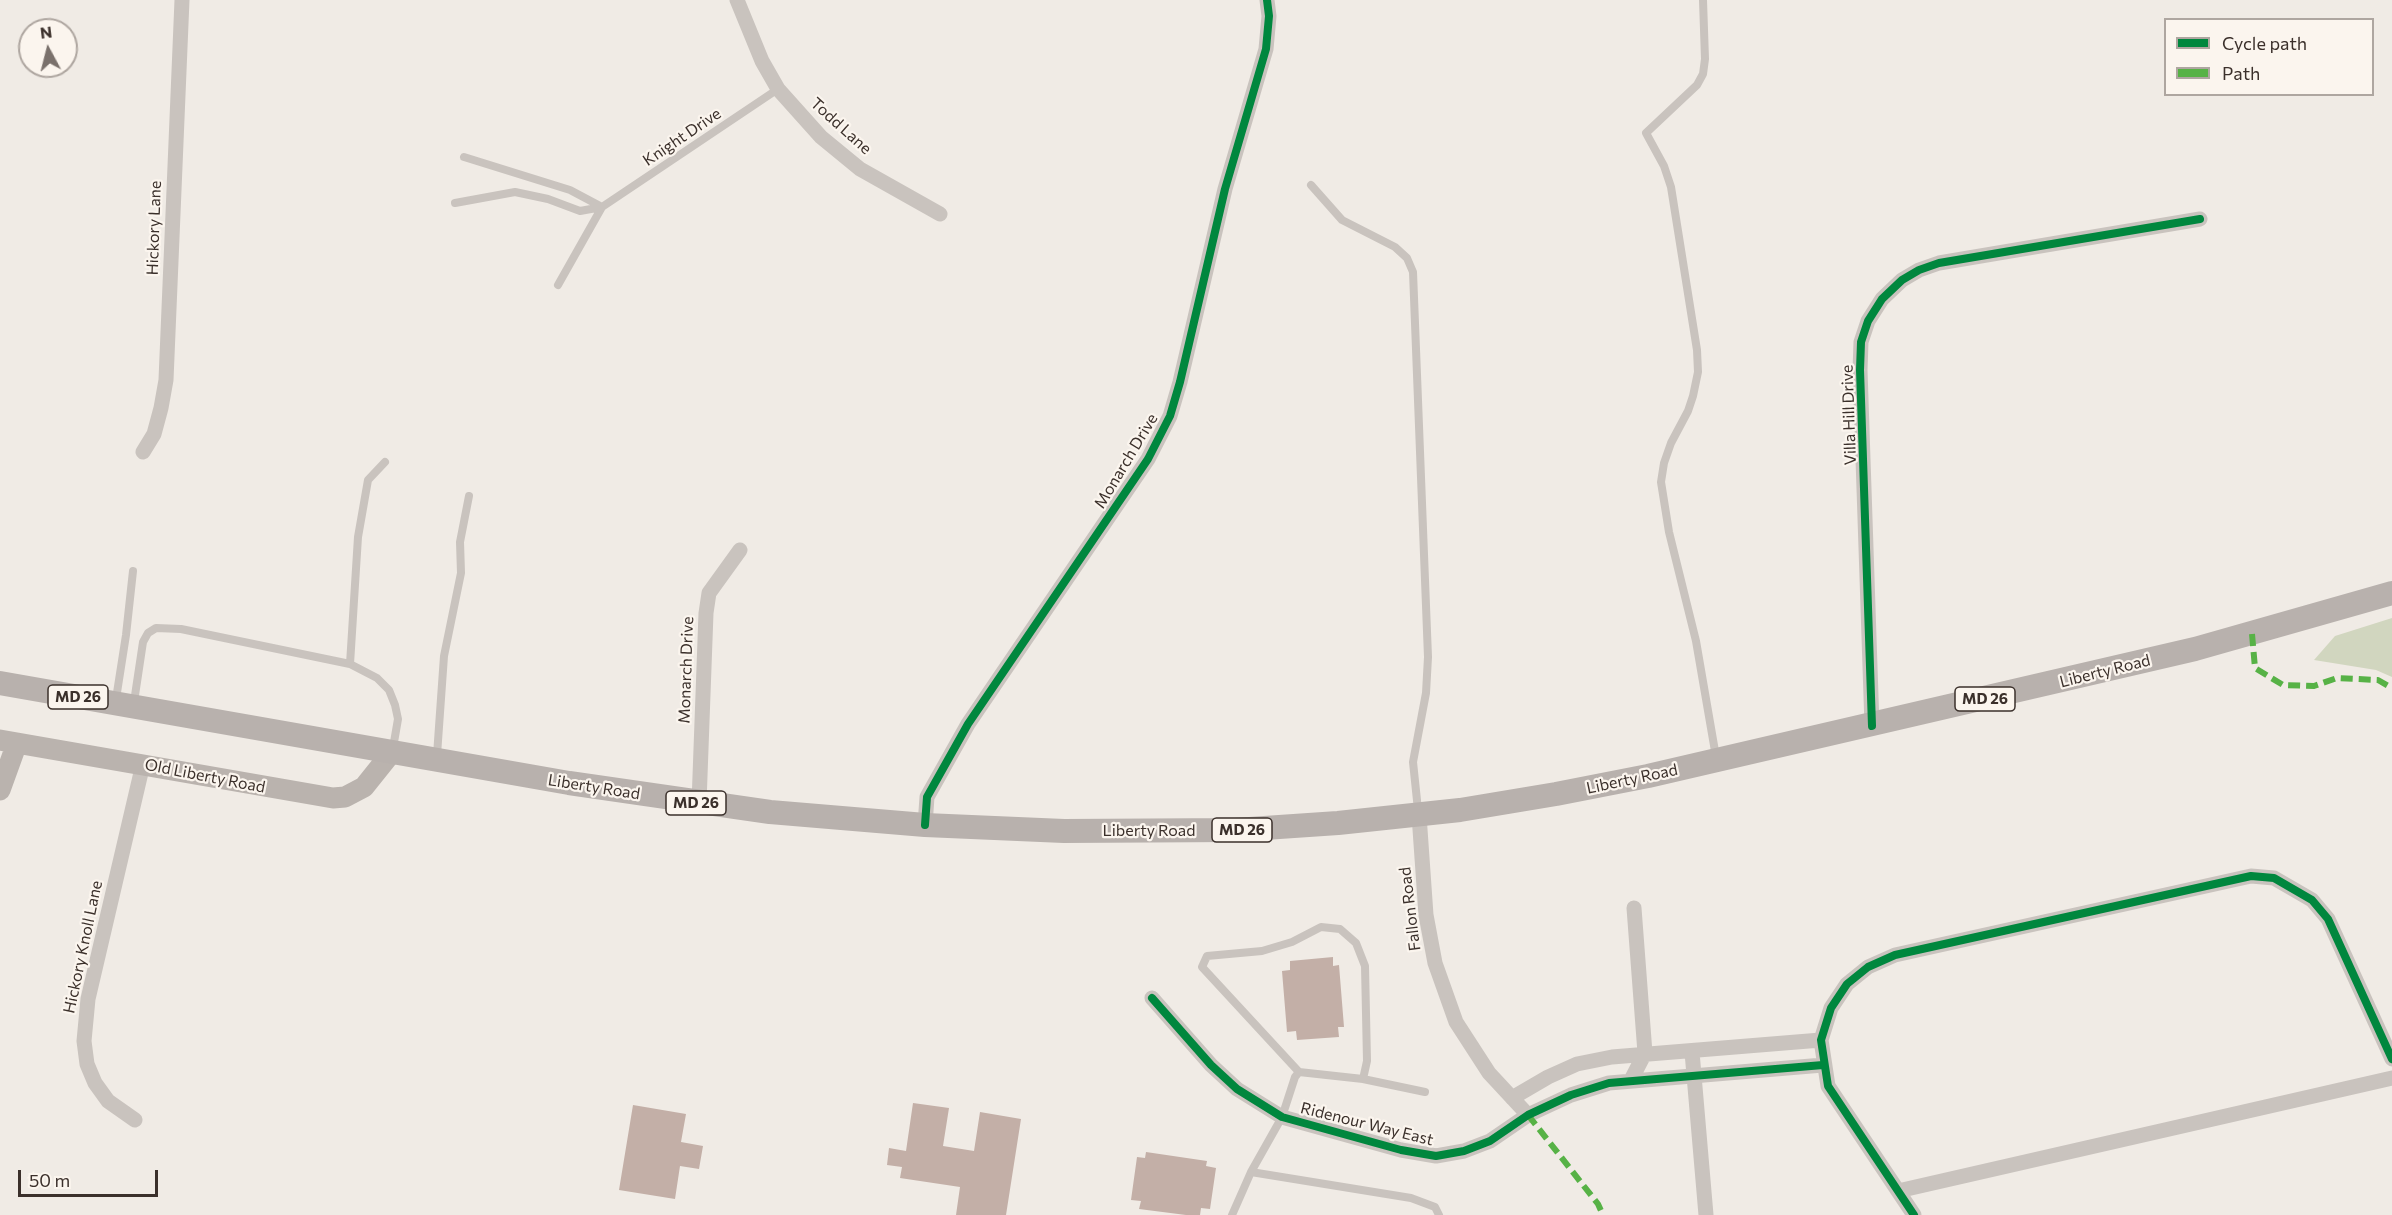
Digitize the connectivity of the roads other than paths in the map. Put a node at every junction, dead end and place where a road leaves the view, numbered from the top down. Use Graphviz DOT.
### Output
graph roads {
  1 [pos="182,0"];
  2 [pos="737,0"];
  3 [pos="1267,0"];
  4 [pos="1703,0"];
  5 [pos="778,89"];
  6 [pos="464,157"];
  7 [pos="1311,186"];
  8 [pos="455,203"];
  9 [pos="602,207"];
  10 [pos="940,214"];
  11 [pos="2200,219"];
  12 [pos="558,285"];
  13 [pos="142,452"];
  14 [pos="385,462"];
  15 [pos="469,496"];
  16 [pos="740,550"];
  17 [pos="133,571"];
  18 [pos="2392,593"];
  19 [pos="350,664"];
  20 [pos="0,683"];
  21 [pos="124,705"];
  22 [pos="1872,726"];
  23 [pos="9,741"];
  24 [pos="392,752"];
  25 [pos="436,760"];
  26 [pos="1716,761"];
  27 [pos="143,764"];
  28 [pos="0,790"];
  29 [pos="699,803"];
  30 [pos="1419,815"];
  31 [pos="925,825"];
  32 [pos="1634,908"];
  33 [pos="1152,998"];
  34 [pos="1821,1040"];
  35 [pos="1692,1052"];
  36 [pos="1645,1053"];
  37 [pos="2392,1059"];
  38 [pos="1823,1065"];
  39 [pos="1299,1072"];
  40 [pos="1693,1075"];
  41 [pos="2392,1078"];
  42 [pos="1363,1079"];
  43 [pos="1631,1080"];
  44 [pos="1425,1092"];
  45 [pos="1512,1098"];
  46 [pos="1528,1116"];
  47 [pos="1282,1117"];
  48 [pos="135,1120"];
  49 [pos="1251,1172"];
  50 [pos="1898,1191"];
  51 [pos="1232,1215"];
  52 [pos="1439,1215"];
  53 [pos="1706,1215"];
  54 [pos="1914,1215"];
  1 -- 13 [label="street, Hickory Lane"];
  2 -- 5 [label="street, Todd Lane"];
  3 -- 31 [label="street, Monarch Drive"];
  4 -- 26 [label="lane"];
  5 -- 9 [label="lane, Knight Drive"];
  5 -- 10 [label="street, Todd Lane"];
  6 -- 9 [label="lane"];
  7 -- 30 [label="lane"];
  8 -- 9 [label="lane"];
  9 -- 12 [label="lane"];
  11 -- 22 [label="street, Villa Hill Drive"];
  14 -- 19 [label="lane"];
  15 -- 25 [label="lane"];
  16 -- 29 [label="street, Monarch Drive"];
  17 -- 21 [label="lane"];
  18 -- 22 [label="main road, Liberty Road / MD 26"];
  19 -- 21 [label="lane"];
  19 -- 24 [label="lane"];
  20 -- 21 [label="main road, Liberty Road / MD 26"];
  21 -- 24 [label="main road, Liberty Road / MD 26"];
  22 -- 26 [label="main road, Liberty Road / MD 26"];
  23 -- 27 [label="street, Old Liberty Road"];
  23 -- 28 [label="street"];
  24 -- 25 [label="main road, Liberty Road / MD 26"];
  24 -- 27 [label="street, Old Liberty Road"];
  25 -- 29 [label="main road, Liberty Road / MD 26"];
  26 -- 30 [label="main road, Liberty Road / MD 26"];
  27 -- 48 [label="street, Hickory Knoll Lane"];
  29 -- 31 [label="main road, Liberty Road / MD 26"];
  30 -- 31 [label="main road, Liberty Road / MD 26"];
  30 -- 45 [label="street, Fallon Road"];
  32 -- 36 [label="street"];
  33 -- 47 [label="street, Ridenour Way East"];
  34 -- 35 [label="street"];
  34 -- 37 [label="street"];
  34 -- 38 [label="street"];
  35 -- 36 [label="street"];
  35 -- 40 [label="street"];
  36 -- 43 [label="street"];
  36 -- 45 [label="street"];
  38 -- 40 [label="street, Ridenour Way East"];
  38 -- 50 [label="street"];
  39 -- 42 [label="lane"];
  39 -- 42 [label="lane"];
  39 -- 47 [label="lane"];
  40 -- 43 [label="street, Ridenour Way East"];
  40 -- 53 [label="street"];
  41 -- 50 [label="street"];
  42 -- 44 [label="lane"];
  43 -- 46 [label="street, Ridenour Way East"];
  45 -- 46 [label="street, Fallon Road"];
  46 -- 47 [label="street, Ridenour Way East"];
  47 -- 49 [label="lane"];
  49 -- 51 [label="lane"];
  49 -- 52 [label="lane"];
  50 -- 54 [label="street"];
}
